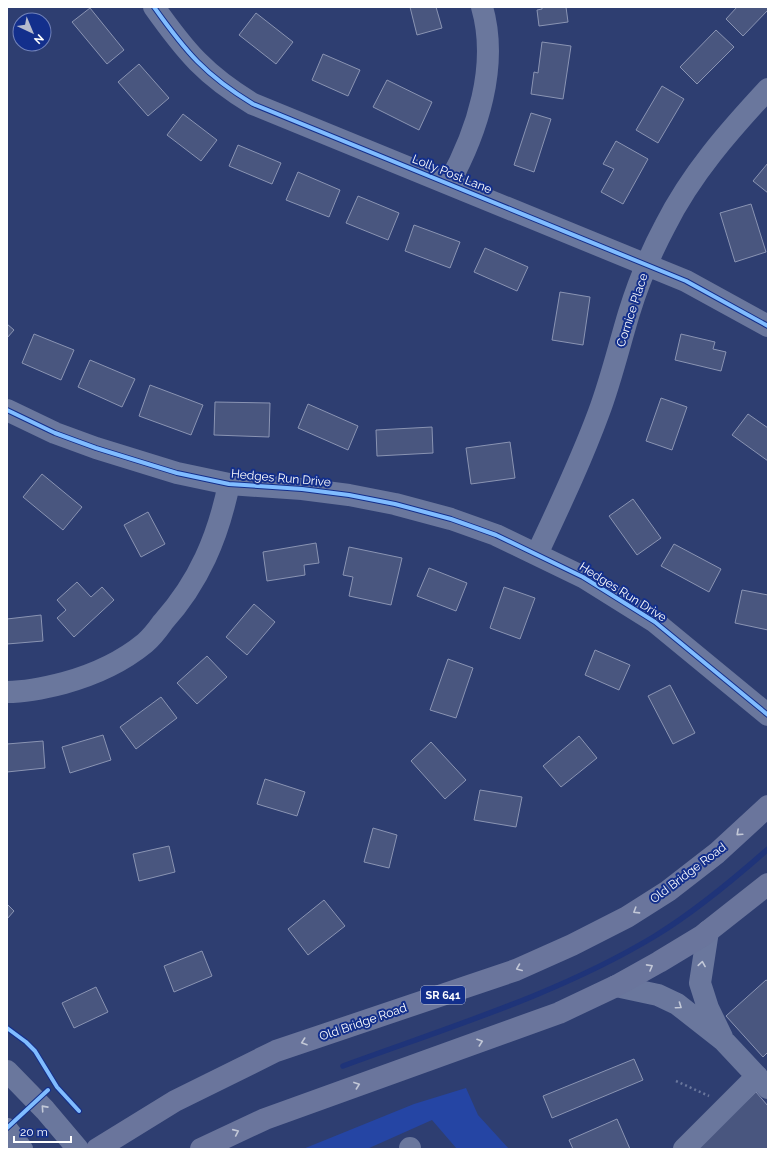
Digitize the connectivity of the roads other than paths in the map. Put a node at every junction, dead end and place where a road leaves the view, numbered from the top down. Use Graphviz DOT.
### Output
graph roads {
  1 [pos="154,7"];
  2 [pos="482,7"];
  3 [pos="768,89"];
  4 [pos="449,183"];
  5 [pos="647,265"];
  6 [pos="768,326"];
  7 [pos="7,410"];
  8 [pos="229,484"];
  9 [pos="537,554"];
  10 [pos="7,692"];
  11 [pos="768,715"];
  12 [pos="768,806"];
  13 [pos="768,884"];
  14 [pos="708,931"];
  15 [pos="616,986"];
  16 [pos="723,1040"];
  17 [pos="7,1071"];
  18 [pos="763,1082"];
  19 [pos="7,1129"];
  20 [pos="22,1149"];
  21 [pos="78,1149"];
  22 [pos="97,1149"];
  23 [pos="201,1149"];
  24 [pos="684,1149"];
  1 -- 4 [label="street, Lolly Post Lane"];
  2 -- 4 [label="street"];
  3 -- 5 [label="street, Cornice Place"];
  4 -- 5 [label="street, Lolly Post Lane"];
  5 -- 6 [label="street, Lolly Post Lane"];
  5 -- 9 [label="street, Cornice Place"];
  7 -- 8 [label="street, Hedges Run Drive"];
  8 -- 9 [label="street, Hedges Run Drive"];
  8 -- 10 [label="street"];
  9 -- 11 [label="street, Hedges Run Drive"];
  12 -- 22 [label="main road, Old Bridge Road / SR 641, one-way"];
  13 -- 14 [label="main road"];
  15 -- 14 [label="main road, one-way"];
  16 -- 14 [label="street, one-way"];
  15 -- 16 [label="street, one-way"];
  23 -- 15 [label="main road, one-way"];
  16 -- 18 [label="street"];
  21 -- 17 [label="street, one-way"];
  18 -- 24 [label="street"];
  19 -- 20 [label="street"];
}
